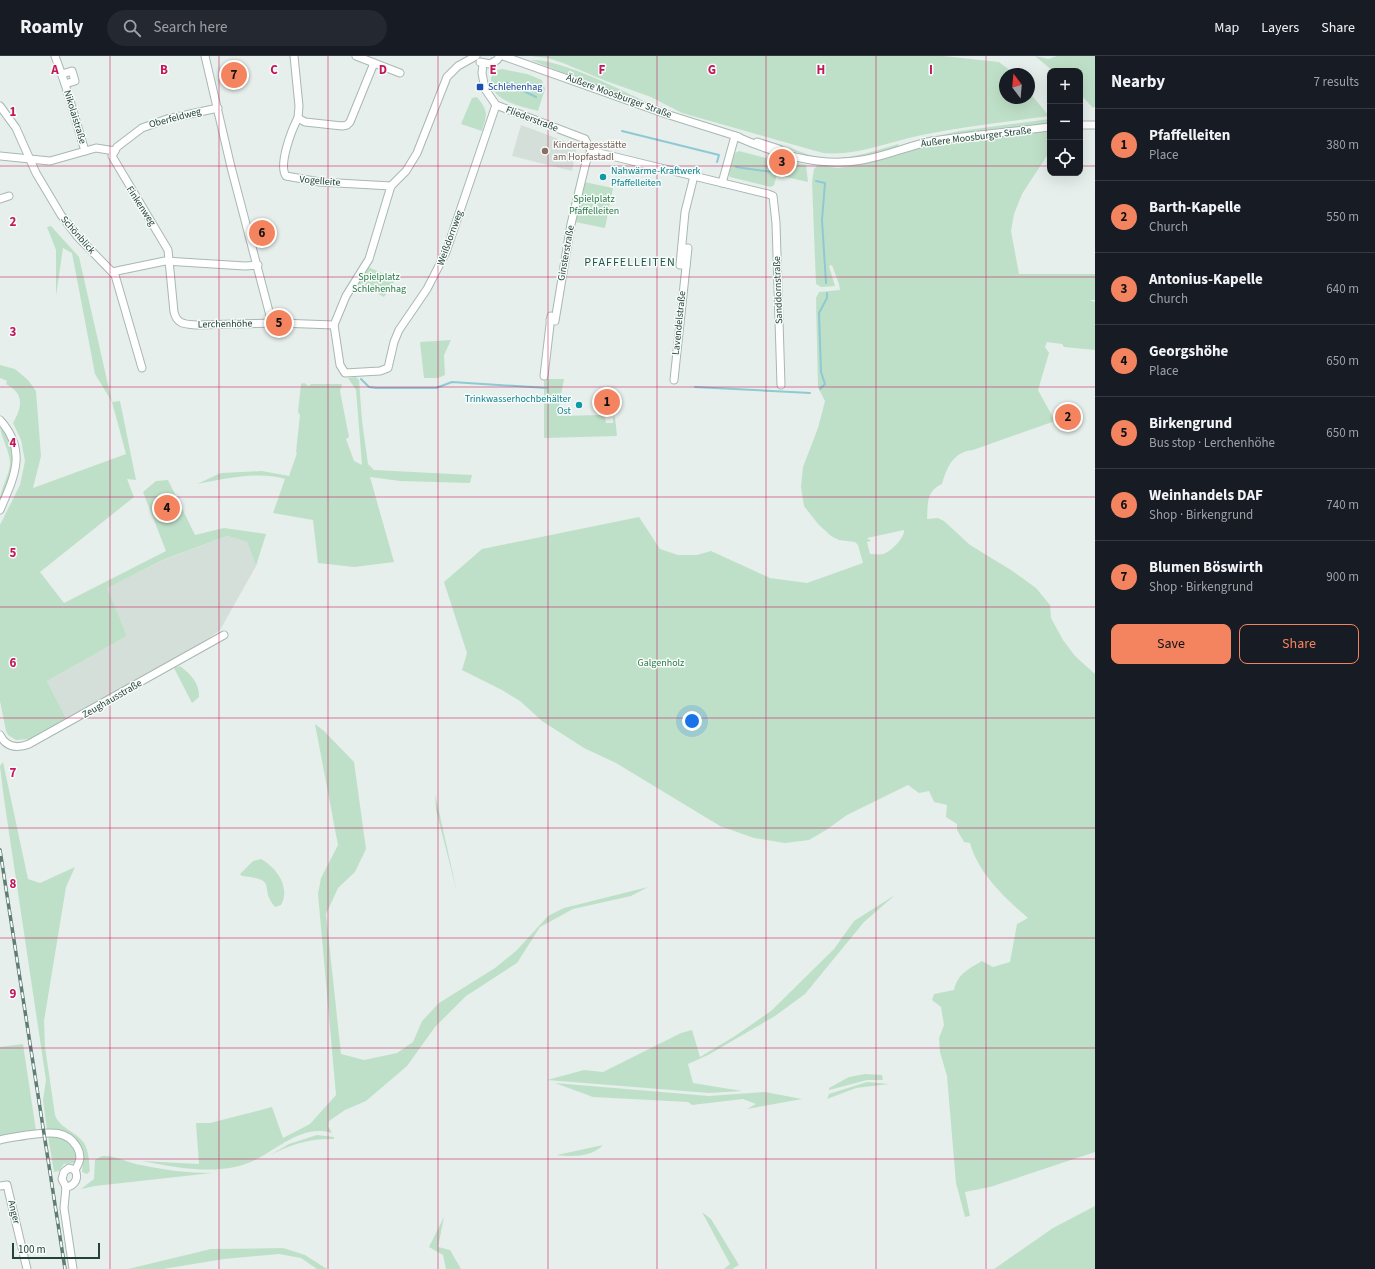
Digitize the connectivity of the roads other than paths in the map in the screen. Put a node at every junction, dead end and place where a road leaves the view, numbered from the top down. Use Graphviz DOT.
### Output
graph roads {
  1 [pos="55,56"];
  2 [pos="205,56"];
  3 [pos="294,56"];
  4 [pos="356,56"];
  5 [pos="476,56"];
  6 [pos="500,56"];
  7 [pos="503,56"];
  8 [pos="374,63"];
  9 [pos="483,64"];
  10 [pos="400,73"];
  11 [pos="496,105"];
  12 [pos="0,106"];
  13 [pos="218,108"];
  14 [pos="298,118"];
  15 [pos="1083,125"];
  16 [pos="1095,126"];
  17 [pos="1047,127"];
  18 [pos="735,136"];
  19 [pos="85,151"];
  20 [pos="115,151"];
  21 [pos="591,151"];
  22 [pos="0,156"];
  23 [pos="30,159"];
  24 [pos="694,176"];
  25 [pos="722,183"];
  26 [pos="391,186"];
  27 [pos="9,196"];
  28 [pos="0,199"];
  29 [pos="171,261"];
  30 [pos="258,265"];
  31 [pos="112,272"];
  32 [pos="272,323"];
  33 [pos="334,325"];
  34 [pos="142,368"];
  35 [pos="544,376"];
  36 [pos="674,380"];
  37 [pos="781,385"];
  38 [pos="0,420"];
  39 [pos="0,510"];
  40 [pos="224,635"];
  41 [pos="0,735"];
  42 [pos="0,1140"];
  43 [pos="75,1170"];
  44 [pos="0,1186"];
  45 [pos="66,1188"];
  46 [pos="27,1269"];
  47 [pos="73,1269"];
  1 -- 19 [label="street, Nikolaistraße"];
  2 -- 13 [label="street"];
  3 -- 14 [label="street"];
  4 -- 8 [label="street"];
  5 -- 9 [label="street"];
  5 -- 26 [label="street"];
  6 -- 9 [label="street"];
  7 -- 18 [label="street, Äußere Moosburger Straße"];
  8 -- 10 [label="street"];
  8 -- 14 [label="street"];
  9 -- 11 [label="street"];
  11 -- 21 [label="street, Fliederstraße"];
  11 -- 33 [label="street, Weißdornweg"];
  12 -- 23 [label="street, Schönblick"];
  13 -- 20 [label="street, Oberfeldweg"];
  13 -- 30 [label="street"];
  14 -- 26 [label="street, Vogelleite"];
  15 -- 16 [label="street"];
  17 -- 18 [label="street, Äußere Moosburger Straße"];
  18 -- 25 [label="street"];
  19 -- 20 [label="street"];
  19 -- 23 [label="street"];
  20 -- 29 [label="street, Finkenweg"];
  21 -- 24 [label="street"];
  21 -- 35 [label="street, Ginsterstraße"];
  22 -- 23 [label="street"];
  23 -- 31 [label="street, Schönblick"];
  24 -- 25 [label="street"];
  24 -- 36 [label="street, Lavendelstraße"];
  25 -- 37 [label="street, Sanddornstraße"];
  26 -- 33 [label="street"];
  27 -- 28 [label="street"];
  29 -- 30 [label="street"];
  29 -- 31 [label="street"];
  29 -- 32 [label="street, Lerchenhöhe"];
  30 -- 32 [label="street"];
  31 -- 34 [label="street, Schönblick"];
  32 -- 33 [label="street, Lerchenhöhe"];
  38 -- 39 [label="street"];
  40 -- 41 [label="street, Zeughausstraße"];
  42 -- 43 [label="street"];
  43 -- 45 [label="street"];
  43 -- 45 [label="street"];
  44 -- 46 [label="street, Anger"];
  45 -- 47 [label="street"];
}
